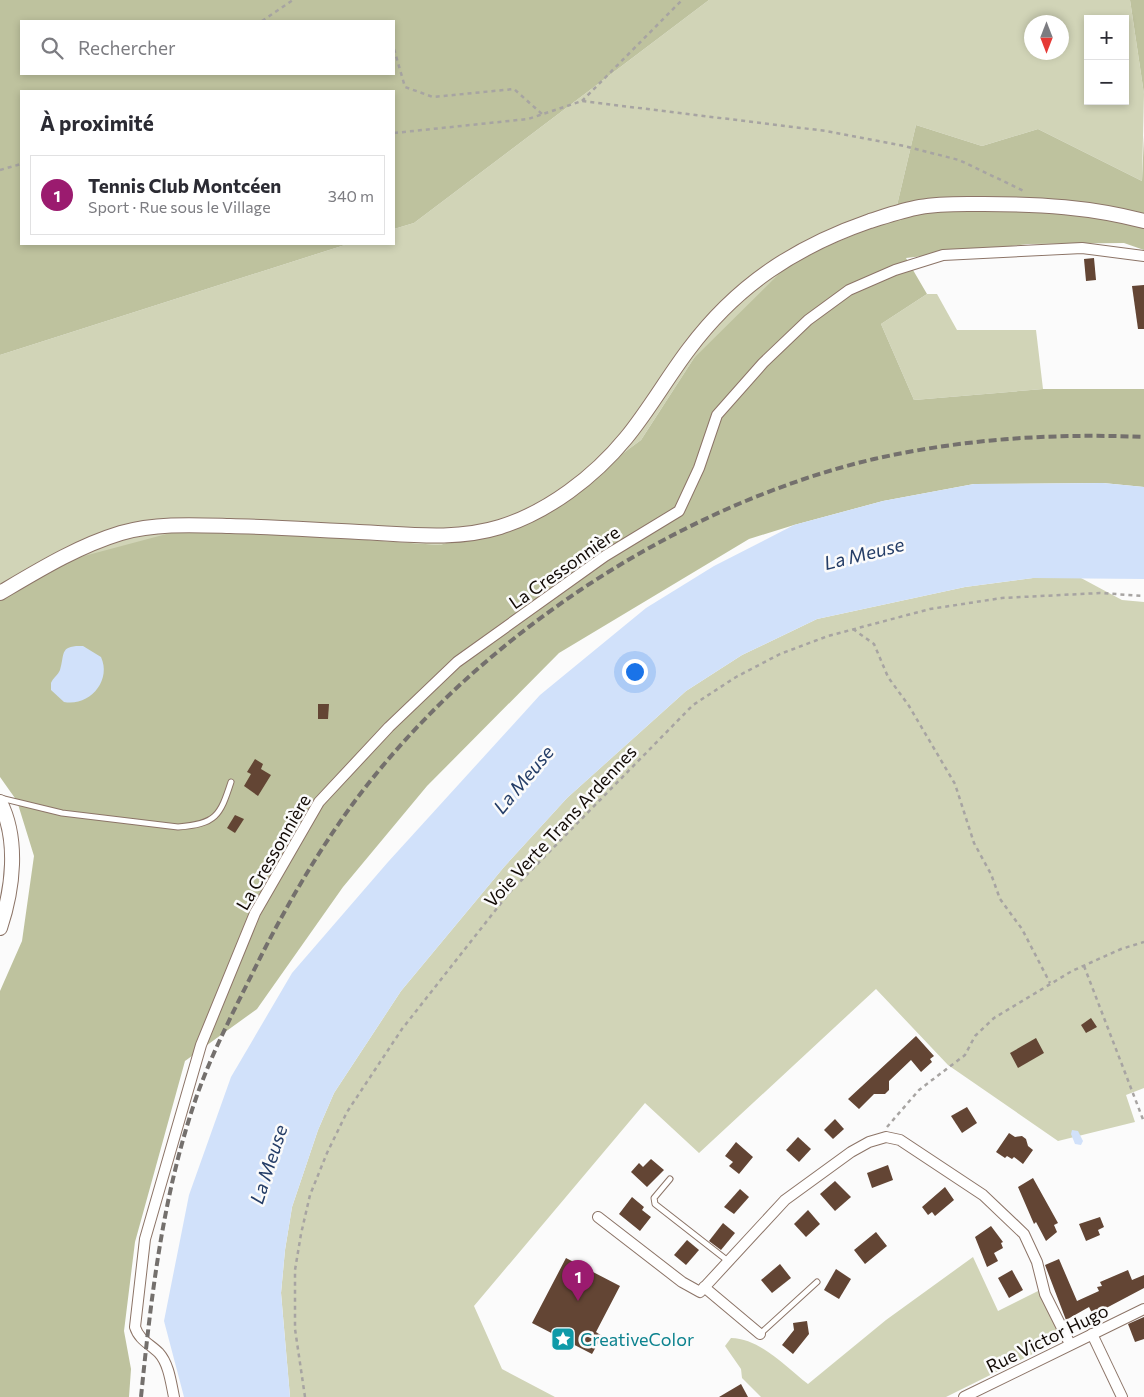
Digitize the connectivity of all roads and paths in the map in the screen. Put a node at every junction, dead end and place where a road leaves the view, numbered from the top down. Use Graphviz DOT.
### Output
graph roads {
  1 [pos="292,0"];
  2 [pos="682,0"];
  3 [pos="263,20"];
  4 [pos="395,53"];
  5 [pos="582,101"];
  6 [pos="542,114"];
  7 [pos="395,133"];
  8 [pos="20,164"];
  9 [pos="0,170"];
  10 [pos="1029,193"];
  11 [pos="1144,221"];
  12 [pos="1144,256"];
  13 [pos="0,592"];
  14 [pos="1144,596"];
  15 [pos="854,629"];
  16 [pos="231,782"];
  17 [pos="0,798"];
  18 [pos="0,802"];
  19 [pos="0,928"];
  20 [pos="1144,942"];
  21 [pos="1084,966"];
  22 [pos="1050,983"];
  23 [pos="1144,1122"];
  24 [pos="886,1136"];
  25 [pos="670,1179"];
  26 [pos="598,1217"];
  27 [pos="728,1261"];
  28 [pos="817,1282"];
  29 [pos="704,1287"];
  30 [pos="1144,1309"];
  31 [pos="760,1334"];
  32 [pos="1092,1334"];
  33 [pos="1070,1344"];
  34 [pos="174,1397"];
  35 [pos="305,1397"];
  36 [pos="964,1397"];
  37 [pos="1122,1397"];
  1 -- 3 [label="path"];
  2 -- 5 [label="path"];
  4 -- 6 [label="path"];
  5 -- 7 [label="path"];
  5 -- 10 [label="path"];
  8 -- 9 [label="path"];
  11 -- 13 [label="street"];
  12 -- 34 [label="street, La Cressonnière"];
  14 -- 15 [label="path, Voie Verte Trans Ardennes"];
  15 -- 22 [label="path"];
  15 -- 35 [label="path, Voie Verte Trans Ardennes"];
  16 -- 17 [label="lane"];
  18 -- 19 [label="street"];
  20 -- 21 [label="path"];
  21 -- 22 [label="path"];
  21 -- 23 [label="path"];
  22 -- 24 [label="path"];
  24 -- 27 [label="street"];
  24 -- 33 [label="street"];
  25 -- 27 [label="lane"];
  26 -- 29 [label="street"];
  27 -- 29 [label="street"];
  28 -- 31 [label="lane"];
  29 -- 31 [label="street"];
  30 -- 32 [label="street, Rue Victor Hugo"];
  32 -- 33 [label="street, Rue Victor Hugo"];
  32 -- 37 [label="street"];
  33 -- 36 [label="street, Rue Victor Hugo"];
}
